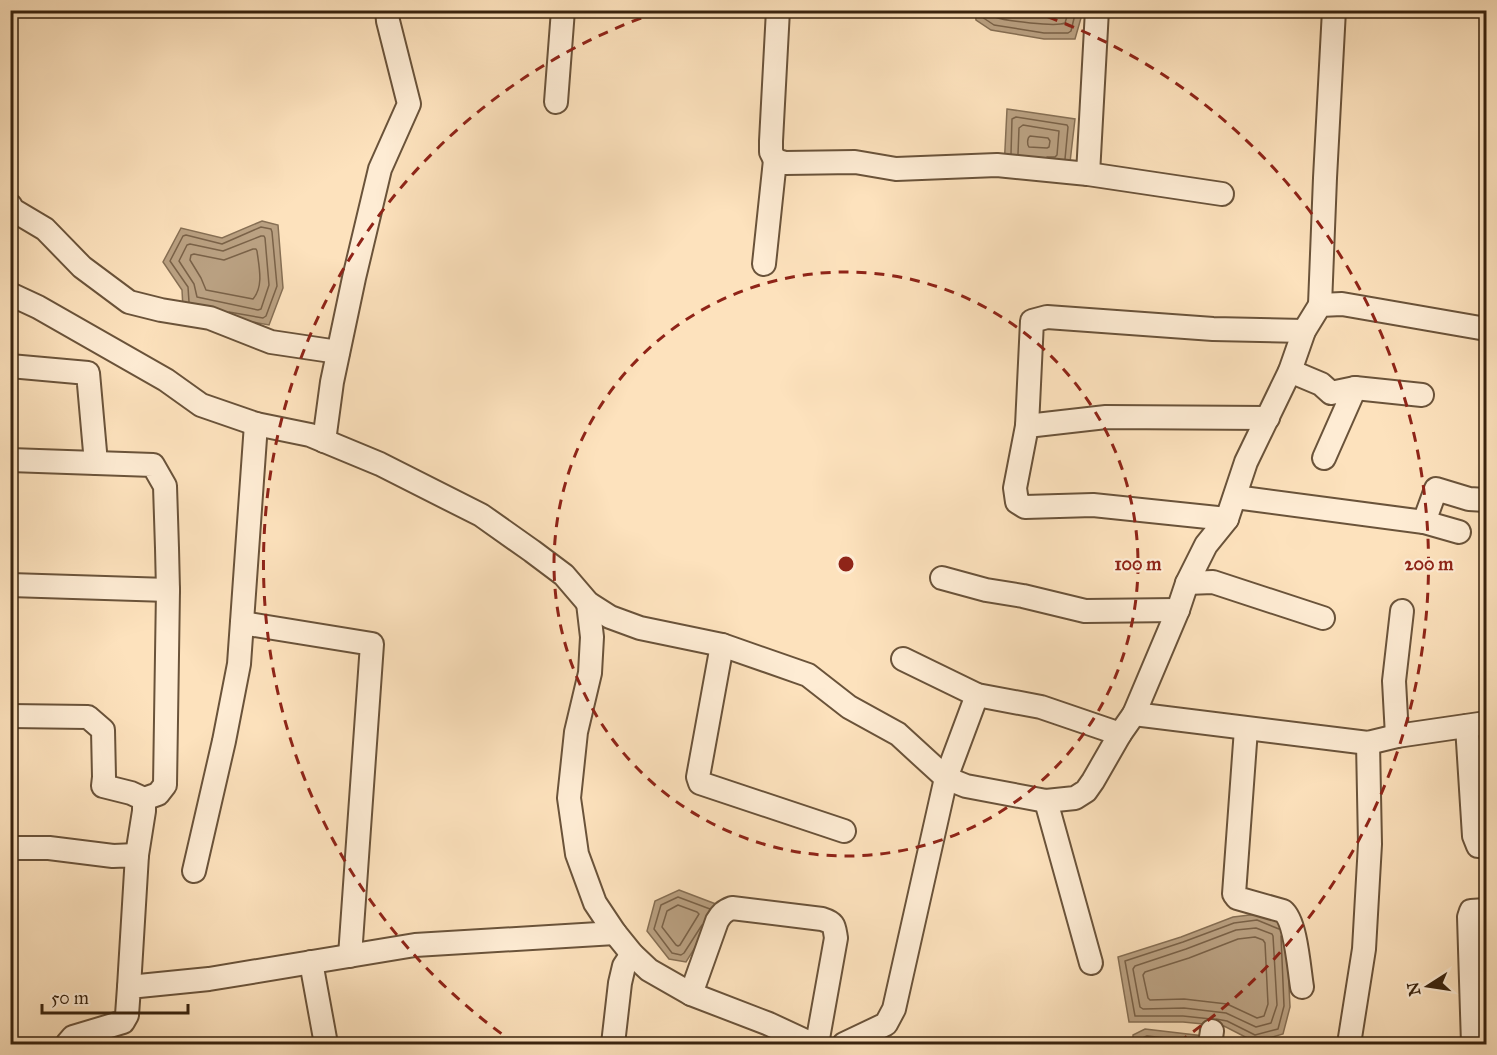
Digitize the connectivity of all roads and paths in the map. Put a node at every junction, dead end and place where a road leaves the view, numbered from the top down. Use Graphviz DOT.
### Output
graph roads {
  1 [pos="387,10"];
  2 [pos="563,10"];
  3 [pos="778,10"];
  4 [pos="1097,10"];
  5 [pos="1334,10"];
  6 [pos="556,102"];
  7 [pos="775,160"];
  8 [pos="1088,174"];
  9 [pos="1222,194"];
  10 [pos="10,206"];
  11 [pos="764,264"];
  12 [pos="10,294"];
  13 [pos="1320,305"];
  14 [pos="1486,329"];
  15 [pos="1304,331"];
  16 [pos="338,352"];
  17 [pos="10,366"];
  18 [pos="1290,370"];
  19 [pos="1355,388"];
  20 [pos="1422,395"];
  21 [pos="1268,418"];
  22 [pos="256,424"];
  23 [pos="1028,426"];
  24 [pos="324,441"];
  25 [pos="1324,458"];
  26 [pos="10,460"];
  27 [pos="96,463"];
  28 [pos="1235,497"];
  29 [pos="1486,500"];
  30 [pos="1227,519"];
  31 [pos="1424,522"];
  32 [pos="1459,532"];
  33 [pos="942,578"];
  34 [pos="1187,583"];
  35 [pos="10,585"];
  36 [pos="168,590"];
  37 [pos="588,603"];
  38 [pos="1178,610"];
  39 [pos="1402,611"];
  40 [pos="1323,618"];
  41 [pos="242,623"];
  42 [pos="722,645"];
  43 [pos="903,659"];
  44 [pos="977,695"];
  45 [pos="1134,714"];
  46 [pos="10,716"];
  47 [pos="1477,725"];
  48 [pos="1246,729"];
  49 [pos="1120,734"];
  50 [pos="1397,736"];
  51 [pos="1368,743"];
  52 [pos="946,778"];
  53 [pos="144,799"];
  54 [pos="1046,801"];
  55 [pos="844,831"];
  56 [pos="1486,846"];
  57 [pos="10,848"];
  58 [pos="137,855"];
  59 [pos="194,871"];
  60 [pos="1486,910"];
  61 [pos="615,933"];
  62 [pos="632,954"];
  63 [pos="350,956"];
  64 [pos="311,962"];
  65 [pos="1090,963"];
  66 [pos="129,987"];
  67 [pos="1302,987"];
  68 [pos="691,994"];
  69 [pos="67,1044"];
  70 [pos="326,1044"];
  71 [pos="613,1044"];
  72 [pos="812,1044"];
  73 [pos="817,1044"];
  74 [pos="844,1044"];
  75 [pos="1349,1044"];
  76 [pos="1473,1044"];
  1 -- 16 [label="street"];
  2 -- 6 [label="street"];
  3 -- 7 [label="street"];
  4 -- 8 [label="street"];
  5 -- 13 [label="street"];
  7 -- 8 [label="street"];
  7 -- 11 [label="street"];
  8 -- 9 [label="street"];
  10 -- 16 [label="street"];
  12 -- 22 [label="street"];
  13 -- 14 [label="street"];
  13 -- 15 [label="street"];
  15 -- 18 [label="street"];
  15 -- 23 [label="street"];
  16 -- 24 [label="street"];
  17 -- 27 [label="street"];
  18 -- 19 [label="street"];
  18 -- 21 [label="street"];
  19 -- 20 [label="street"];
  19 -- 25 [label="street"];
  21 -- 23 [label="street"];
  21 -- 28 [label="street"];
  22 -- 24 [label="street"];
  22 -- 41 [label="street"];
  23 -- 30 [label="street"];
  24 -- 37 [label="street"];
  26 -- 27 [label="street"];
  27 -- 36 [label="street"];
  28 -- 30 [label="street"];
  28 -- 31 [label="street"];
  29 -- 31 [label="street"];
  30 -- 34 [label="street"];
  31 -- 32 [label="street"];
  33 -- 38 [label="street"];
  34 -- 38 [label="street"];
  34 -- 40 [label="street"];
  35 -- 36 [label="street"];
  36 -- 53 [label="street"];
  37 -- 42 [label="street"];
  37 -- 61 [label="street"];
  38 -- 45 [label="street"];
  39 -- 50 [label="street"];
  41 -- 59 [label="street"];
  41 -- 63 [label="street"];
  42 -- 52 [label="street"];
  42 -- 55 [label="street"];
  43 -- 44 [label="street"];
  44 -- 49 [label="street"];
  44 -- 52 [label="street"];
  45 -- 48 [label="street"];
  45 -- 49 [label="street"];
  46 -- 53 [label="street"];
  47 -- 50 [label="street"];
  47 -- 56 [label="street"];
  48 -- 51 [label="street"];
  48 -- 67 [label="street"];
  49 -- 54 [label="street"];
  50 -- 51 [label="street"];
  51 -- 75 [label="street"];
  52 -- 54 [label="street"];
  52 -- 74 [label="street"];
  53 -- 58 [label="street"];
  54 -- 65 [label="street"];
  57 -- 58 [label="street"];
  58 -- 66 [label="street"];
  60 -- 76 [label="street"];
  61 -- 62 [label="street"];
  61 -- 63 [label="street"];
  62 -- 68 [label="street"];
  62 -- 71 [label="street"];
  63 -- 64 [label="street"];
  64 -- 66 [label="street"];
  64 -- 70 [label="street"];
  66 -- 69 [label="street"];
  68 -- 72 [label="street"];
  68 -- 73 [label="street"];
}
